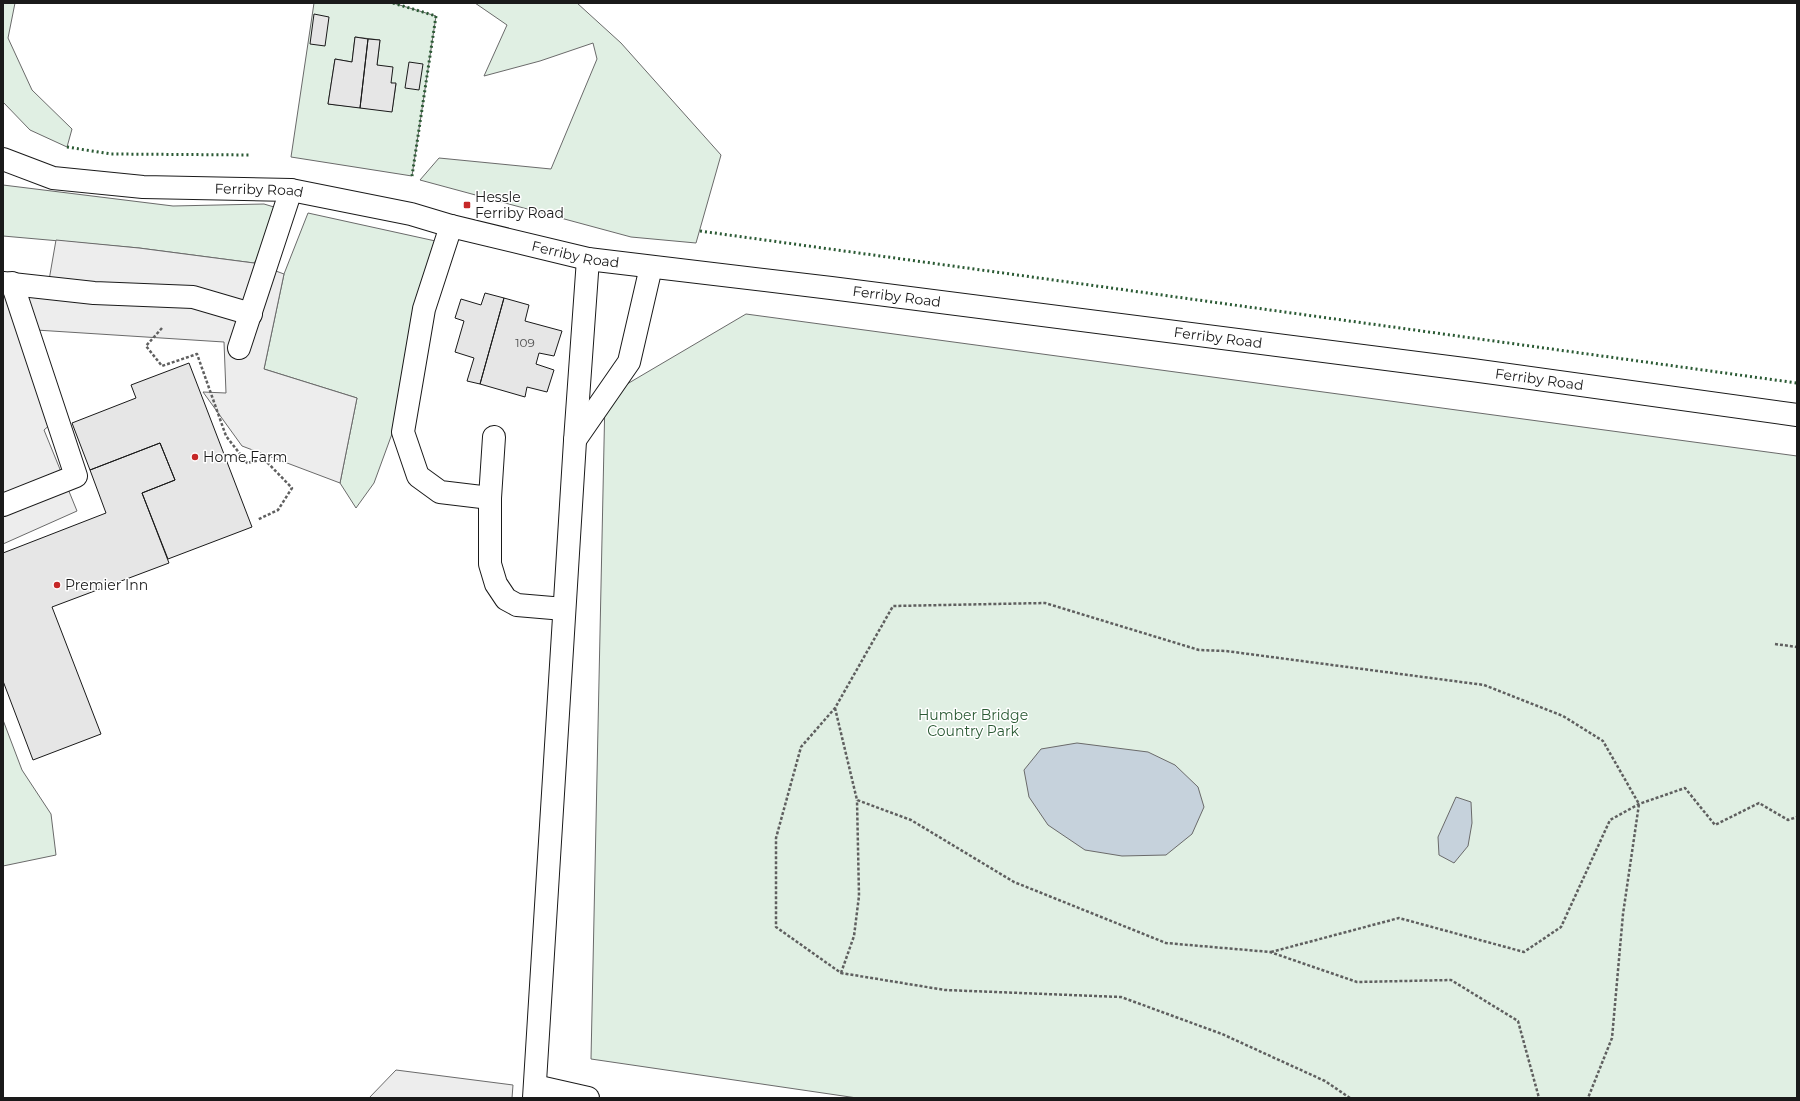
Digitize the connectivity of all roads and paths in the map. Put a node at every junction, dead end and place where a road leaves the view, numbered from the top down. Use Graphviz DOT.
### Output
graph roads {
  1 [pos="3,159"];
  2 [pos="291,190"];
  3 [pos="451,226"];
  4 [pos="588,259"];
  5 [pos="651,267"];
  6 [pos="8,283"];
  7 [pos="251,314"];
  8 [pos="162,328"];
  9 [pos="239,348"];
  10 [pos="1797,415"];
  11 [pos="494,437"];
  12 [pos="575,441"];
  13 [pos="490,498"];
  14 [pos="3,506"];
  15 [pos="257,520"];
  16 [pos="564,609"];
  17 [pos="1775,644"];
  18 [pos="1797,647"];
  19 [pos="835,708"];
  20 [pos="857,800"];
  21 [pos="1639,804"];
  22 [pos="1797,818"];
  23 [pos="1270,952"];
  24 [pos="841,973"];
  25 [pos="535,1092"];
  26 [pos="588,1098"];
  27 [pos="1350,1098"];
  28 [pos="1539,1098"];
  29 [pos="1588,1098"];
  1 -- 2 [label="street, Ferriby Road"];
  2 -- 3 [label="street, Ferriby Road"];
  2 -- 7 [label="street"];
  3 -- 4 [label="street, Ferriby Road"];
  3 -- 13 [label="street"];
  4 -- 5 [label="street, Ferriby Road"];
  4 -- 12 [label="street"];
  5 -- 10 [label="street, Ferriby Road"];
  5 -- 12 [label="street"];
  6 -- 7 [label="street"];
  6 -- 14 [label="street"];
  7 -- 9 [label="street"];
  8 -- 15 [label="path"];
  11 -- 13 [label="street"];
  12 -- 16 [label="street"];
  13 -- 16 [label="street"];
  16 -- 25 [label="street"];
  17 -- 18 [label="path"];
  19 -- 20 [label="path"];
  19 -- 21 [label="path"];
  19 -- 24 [label="path"];
  20 -- 23 [label="path"];
  20 -- 24 [label="path"];
  21 -- 22 [label="path"];
  21 -- 23 [label="path"];
  21 -- 29 [label="path"];
  23 -- 28 [label="path"];
  24 -- 27 [label="path"];
  25 -- 26 [label="street"];
}
